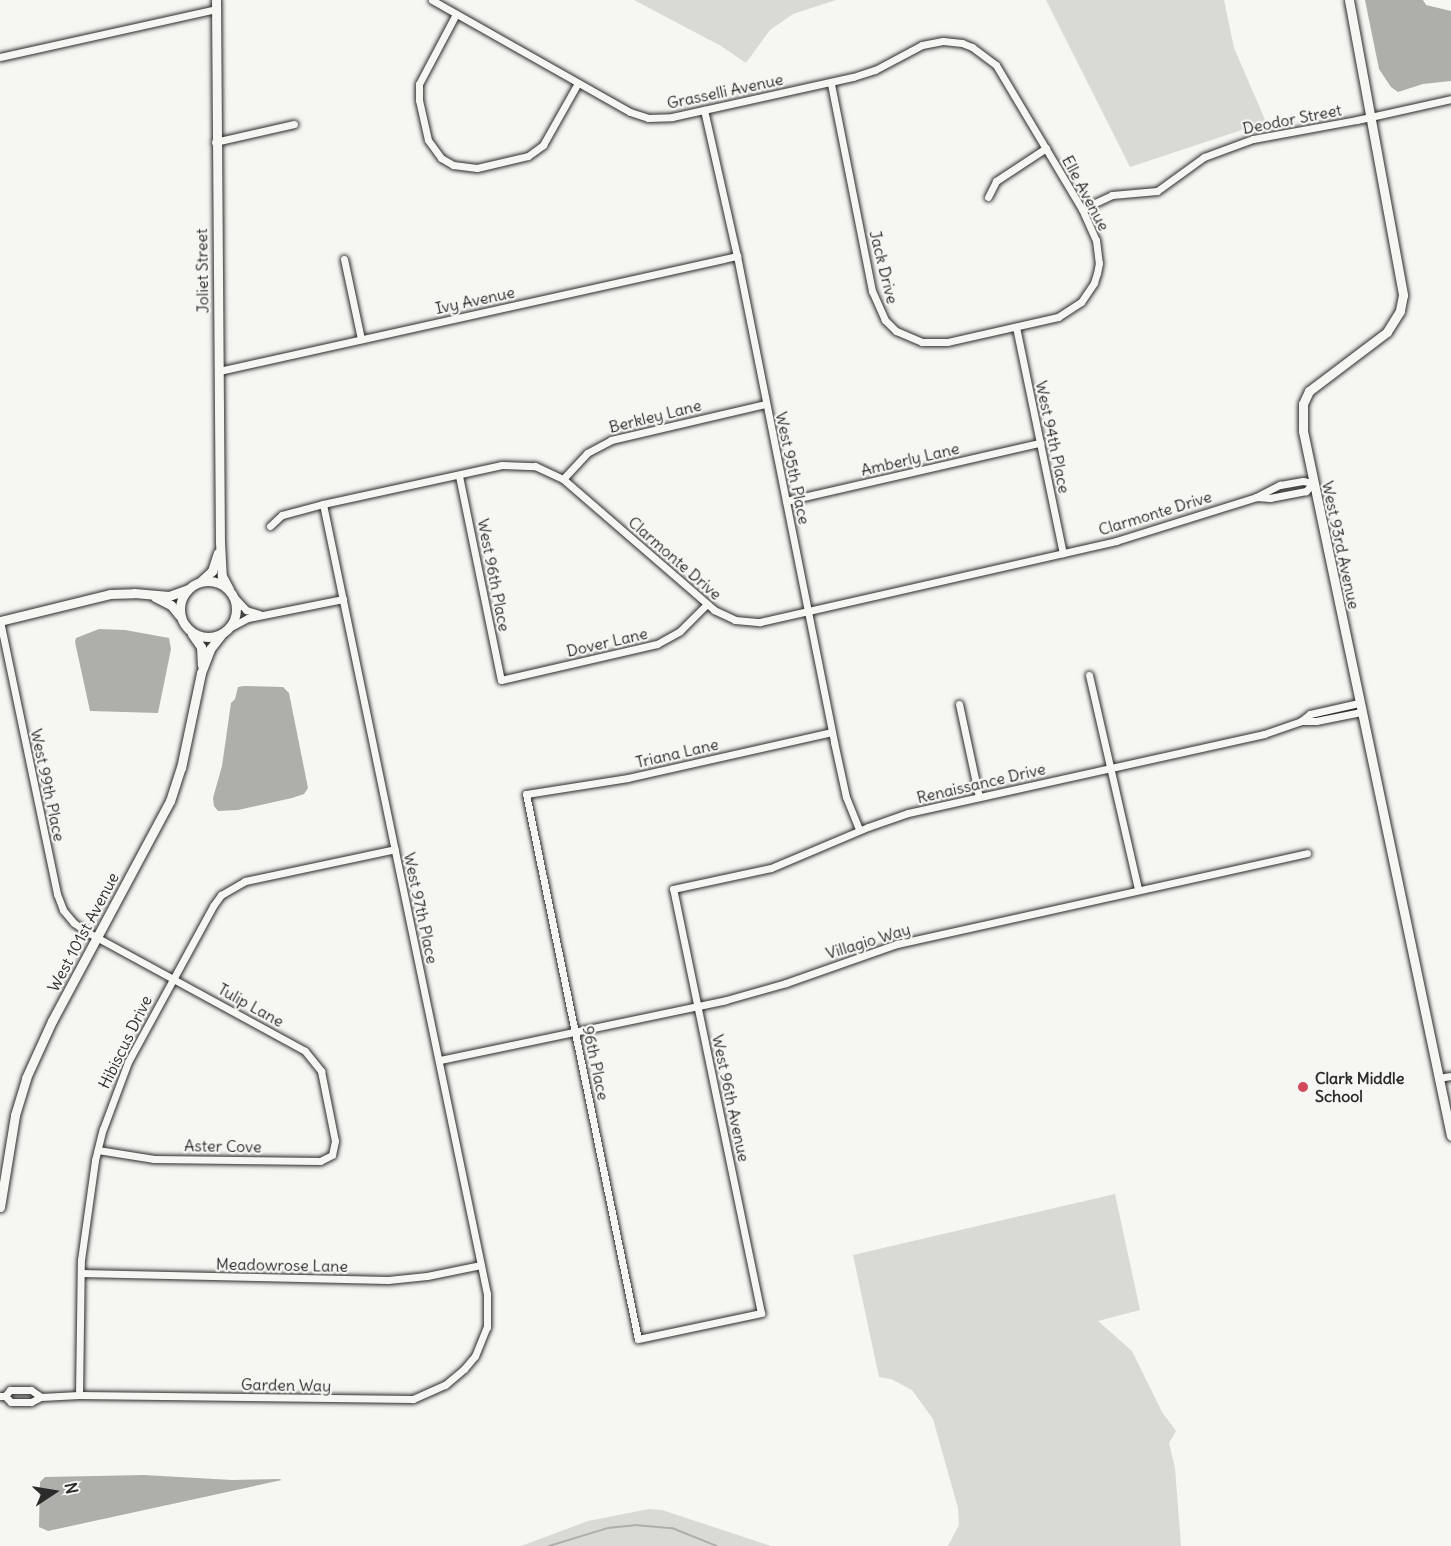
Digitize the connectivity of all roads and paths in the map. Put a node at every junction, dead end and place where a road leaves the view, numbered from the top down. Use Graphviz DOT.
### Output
graph roads {
  1 [pos="432,0"];
  2 [pos="1349,0"];
  3 [pos="216,4"];
  4 [pos="456,14"];
  5 [pos="972,47"];
  6 [pos="0,57"];
  7 [pos="578,83"];
  8 [pos="831,83"];
  9 [pos="1451,99"];
  10 [pos="704,110"];
  11 [pos="1369,118"];
  12 [pos="294,124"];
  13 [pos="215,142"];
  14 [pos="1046,148"];
  15 [pos="988,197"];
  16 [pos="1082,209"];
  17 [pos="737,256"];
  18 [pos="344,259"];
  19 [pos="1016,327"];
  20 [pos="361,339"];
  21 [pos="219,370"];
  22 [pos="766,404"];
  23 [pos="1040,443"];
  24 [pos="459,476"];
  25 [pos="563,479"];
  26 [pos="1313,483"];
  27 [pos="1256,497"];
  28 [pos="786,501"];
  29 [pos="323,504"];
  30 [pos="270,526"];
  31 [pos="220,542"];
  32 [pos="1063,553"];
  33 [pos="200,582"];
  34 [pos="188,589"];
  35 [pos="232,593"];
  36 [pos="150,595"];
  37 [pos="343,599"];
  38 [pos="706,604"];
  39 [pos="808,611"];
  40 [pos="265,615"];
  41 [pos="182,620"];
  42 [pos="0,621"];
  43 [pos="229,628"];
  44 [pos="190,631"];
  45 [pos="221,635"];
  46 [pos="201,673"];
  47 [pos="1089,675"];
  48 [pos="501,680"];
  49 [pos="959,704"];
  50 [pos="1360,708"];
  51 [pos="832,732"];
  52 [pos="1111,768"];
  53 [pos="526,794"];
  54 [pos="979,797"];
  55 [pos="859,830"];
  56 [pos="395,849"];
  57 [pos="1307,853"];
  58 [pos="673,889"];
  59 [pos="1138,889"];
  60 [pos="98,938"];
  61 [pos="173,978"];
  62 [pos="698,1006"];
  63 [pos="575,1032"];
  64 [pos="440,1060"];
  65 [pos="1451,1076"];
  66 [pos="1438,1078"];
  67 [pos="1451,1136"];
  68 [pos="335,1141"];
  69 [pos="98,1150"];
  70 [pos="0,1207"];
  71 [pos="481,1265"];
  72 [pos="81,1273"];
  73 [pos="488,1318"];
  74 [pos="638,1339"];
  75 [pos="79,1395"];
  76 [pos="3,1396"];
  77 [pos="41,1397"];
  1 -- 4 [label="street, Grasselli Avenue"];
  2 -- 11 [label="street, West 93rd Avenue"];
  3 -- 6 [label="street"];
  3 -- 13 [label="street, Joliet Street"];
  4 -- 7 [label="street, Grasselli Avenue"];
  4 -- 7 [label="street"];
  5 -- 8 [label="street, Grasselli Avenue"];
  5 -- 14 [label="street, Elle Avenue"];
  7 -- 10 [label="street, Grasselli Avenue"];
  8 -- 10 [label="street, Grasselli Avenue"];
  8 -- 19 [label="street, Jack Drive"];
  9 -- 11 [label="street, Deodor Street"];
  10 -- 17 [label="street, West 95th Place"];
  11 -- 16 [label="street, Deodor Street"];
  11 -- 26 [label="street, West 93rd Avenue"];
  12 -- 13 [label="street"];
  13 -- 21 [label="street, Joliet Street"];
  14 -- 15 [label="street"];
  14 -- 16 [label="street, Elle Avenue"];
  16 -- 19 [label="street, Elle Avenue"];
  17 -- 20 [label="street, Ivy Avenue"];
  17 -- 22 [label="street, West 95th Place"];
  18 -- 20 [label="street"];
  19 -- 23 [label="street, West 94th Place"];
  20 -- 21 [label="street, Ivy Avenue"];
  21 -- 31 [label="street, Joliet Street"];
  22 -- 25 [label="street, Berkley Lane"];
  22 -- 28 [label="street, West 95th Place"];
  23 -- 28 [label="street, Amberly Lane"];
  23 -- 32 [label="street, West 94th Place"];
  24 -- 25 [label="street, Clarmonte Drive"];
  24 -- 29 [label="street, Clarmonte Drive"];
  24 -- 48 [label="street, West 96th Place"];
  25 -- 38 [label="street, Clarmonte Drive"];
  26 -- 27 [label="street, Clarmonte Drive"];
  26 -- 27 [label="street, Clarmonte Drive"];
  26 -- 50 [label="street, West 93rd Avenue"];
  27 -- 32 [label="street, Clarmonte Drive"];
  28 -- 39 [label="street, West 95th Place"];
  29 -- 30 [label="street, Clarmonte Drive"];
  29 -- 37 [label="street, West 97th Place"];
  31 -- 33 [label="street, Joliet Street"];
  31 -- 35 [label="street, Joliet Street"];
  32 -- 39 [label="street, Clarmonte Drive"];
  33 -- 34 [label="street"];
  33 -- 35 [label="street"];
  34 -- 36 [label="street"];
  34 -- 41 [label="street"];
  35 -- 40 [label="street"];
  35 -- 43 [label="street"];
  36 -- 41 [label="street"];
  36 -- 42 [label="street"];
  37 -- 40 [label="street"];
  37 -- 56 [label="street, West 97th Place"];
  38 -- 39 [label="street, Clarmonte Drive"];
  38 -- 48 [label="street, Dover Lane"];
  39 -- 51 [label="street, West 95th Place"];
  40 -- 43 [label="street"];
  41 -- 44 [label="street"];
  42 -- 60 [label="street, West 99th Place"];
  43 -- 45 [label="street"];
  44 -- 45 [label="street"];
  44 -- 46 [label="street, West 101st Avenue"];
  45 -- 46 [label="street, West 101st Avenue"];
  46 -- 60 [label="street, West 101st Avenue"];
  47 -- 52 [label="street"];
  49 -- 54 [label="street"];
  50 -- 52 [label="street, Renaissance Drive"];
  50 -- 66 [label="street, West 93rd Avenue"];
  51 -- 53 [label="street, Triana Lane"];
  51 -- 55 [label="street, West 95th Place"];
  52 -- 54 [label="street, Renaissance Drive"];
  52 -- 59 [label="street"];
  53 -- 63 [label="street, 96th Place"];
  54 -- 55 [label="street, Renaissance Drive"];
  55 -- 58 [label="street, Renaissance Drive"];
  56 -- 61 [label="street, Hibiscus Drive"];
  56 -- 64 [label="street, West 97th Place"];
  57 -- 59 [label="street, Villagio Way"];
  58 -- 62 [label="street, West 96th Avenue"];
  59 -- 62 [label="street, Villagio Way"];
  60 -- 61 [label="street, Tulip Lane"];
  60 -- 70 [label="street, West 101st Avenue"];
  61 -- 68 [label="street, Tulip Lane"];
  61 -- 69 [label="street, Hibiscus Drive"];
  62 -- 63 [label="street, Villagio Way"];
  62 -- 74 [label="street, West 96th Avenue"];
  63 -- 64 [label="street, Villagio Way"];
  63 -- 74 [label="street, 96th Place"];
  64 -- 71 [label="street, West 97th Place"];
  65 -- 66 [label="street"];
  66 -- 67 [label="street, West 93rd Avenue"];
  68 -- 69 [label="street, Aster Cove"];
  69 -- 72 [label="street, Hibiscus Drive"];
  71 -- 72 [label="street, Meadowrose Lane"];
  71 -- 73 [label="street, West 97th Place"];
  72 -- 75 [label="street, Hibiscus Drive"];
  73 -- 75 [label="street, Garden Way"];
  75 -- 77 [label="street, Garden Way"];
  76 -- 77 [label="street, Garden Way"];
  76 -- 77 [label="street, Garden Way"];
}
